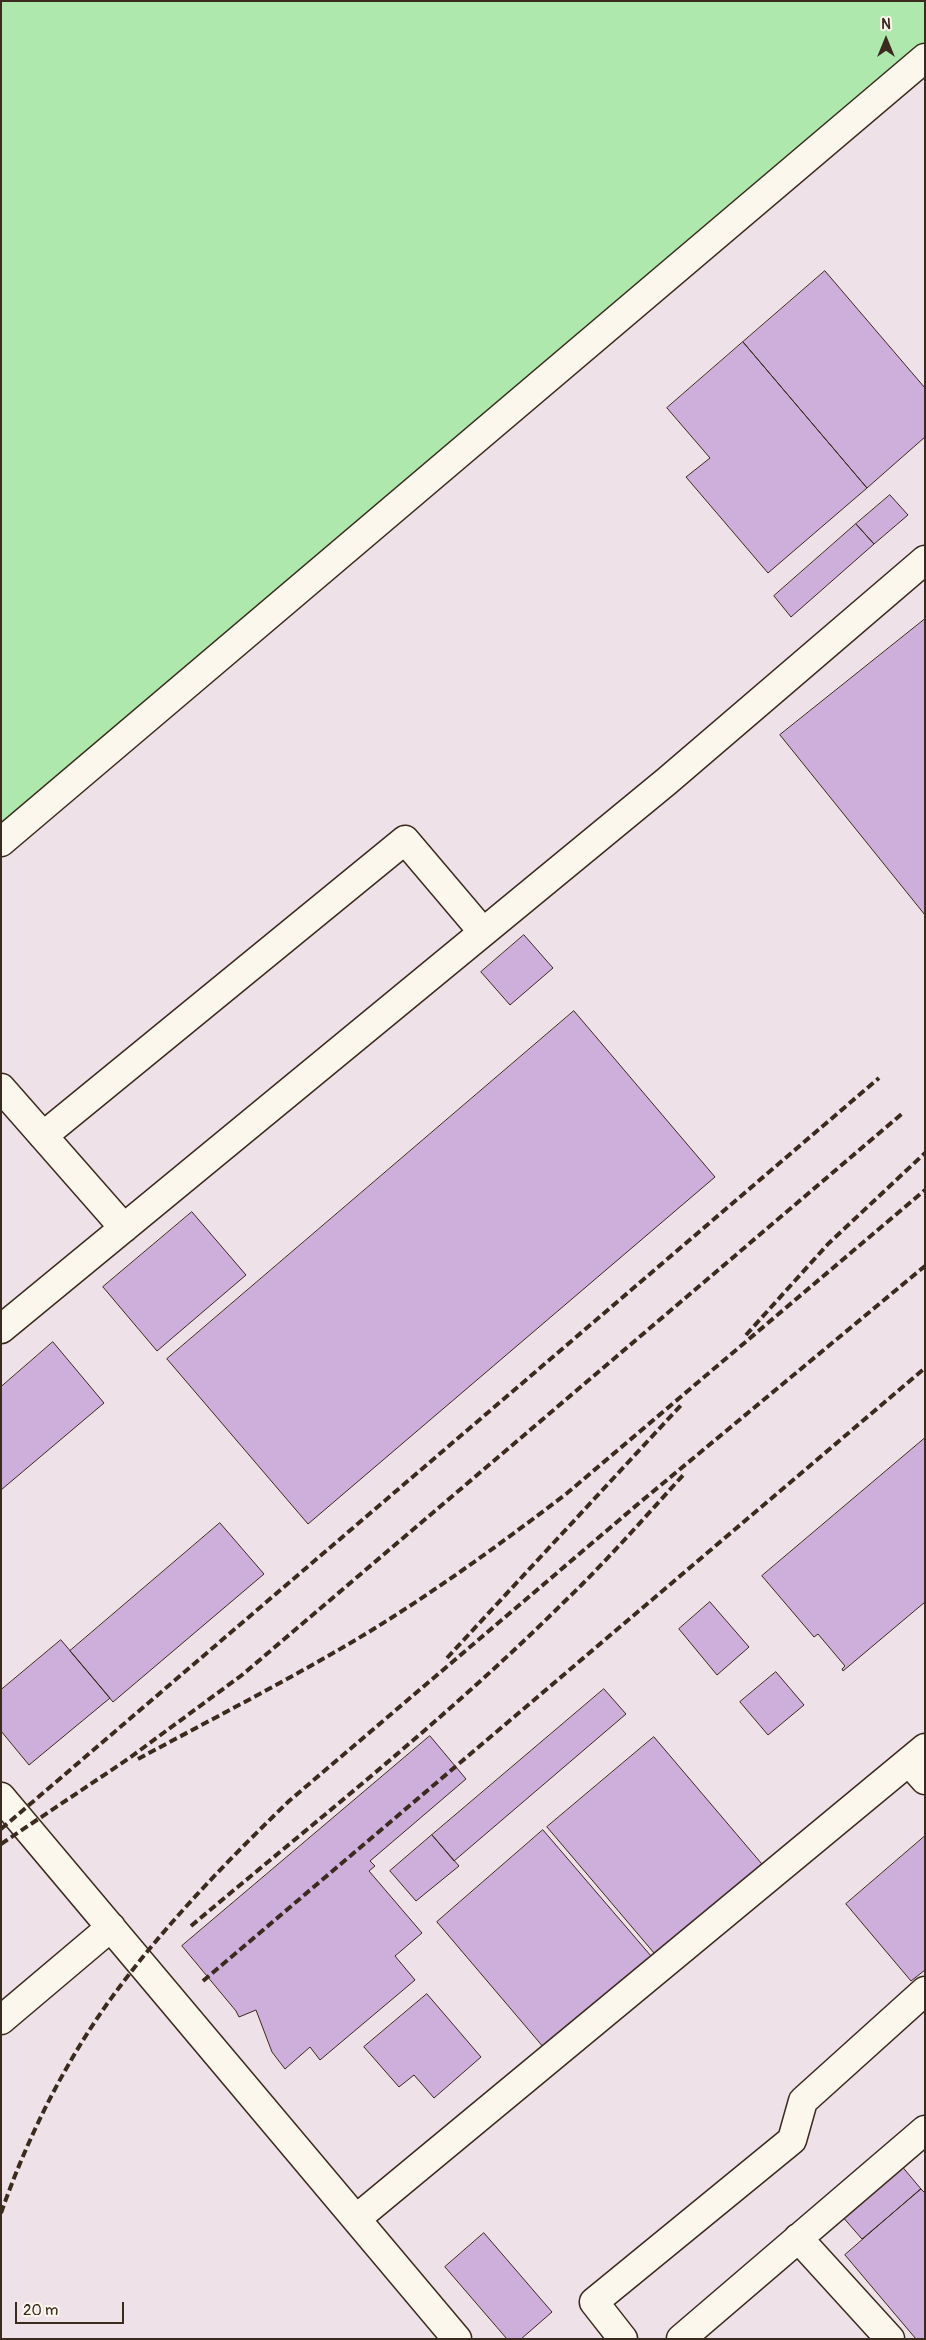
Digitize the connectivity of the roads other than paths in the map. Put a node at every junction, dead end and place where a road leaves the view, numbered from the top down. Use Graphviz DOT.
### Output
graph roads {
  1 [pos="925,58"];
  2 [pos="925,560"];
  3 [pos="1,842"];
  4 [pos="483,932"];
  5 [pos="1,1088"];
  6 [pos="43,1136"];
  7 [pos="124,1228"];
  8 [pos="1,1329"];
  9 [pos="919,1763"];
  10 [pos="1,1797"];
  11 [pos="110,1927"];
  12 [pos="925,1991"];
  13 [pos="1,2020"];
  14 [pos="925,2130"];
  15 [pos="356,2219"];
  16 [pos="798,2238"];
  17 [pos="457,2339"];
  18 [pos="624,2339"];
  19 [pos="681,2339"];
  20 [pos="890,2339"];
  1 -- 3 [label="lane"];
  2 -- 4 [label="lane"];
  4 -- 6 [label="lane"];
  4 -- 7 [label="lane"];
  5 -- 6 [label="lane"];
  6 -- 7 [label="lane"];
  7 -- 8 [label="lane"];
  9 -- 15 [label="lane"];
  10 -- 11 [label="lane"];
  11 -- 13 [label="lane"];
  11 -- 15 [label="lane"];
  12 -- 18 [label="lane"];
  14 -- 16 [label="lane"];
  15 -- 17 [label="lane"];
  16 -- 19 [label="lane"];
  16 -- 20 [label="lane"];
}
